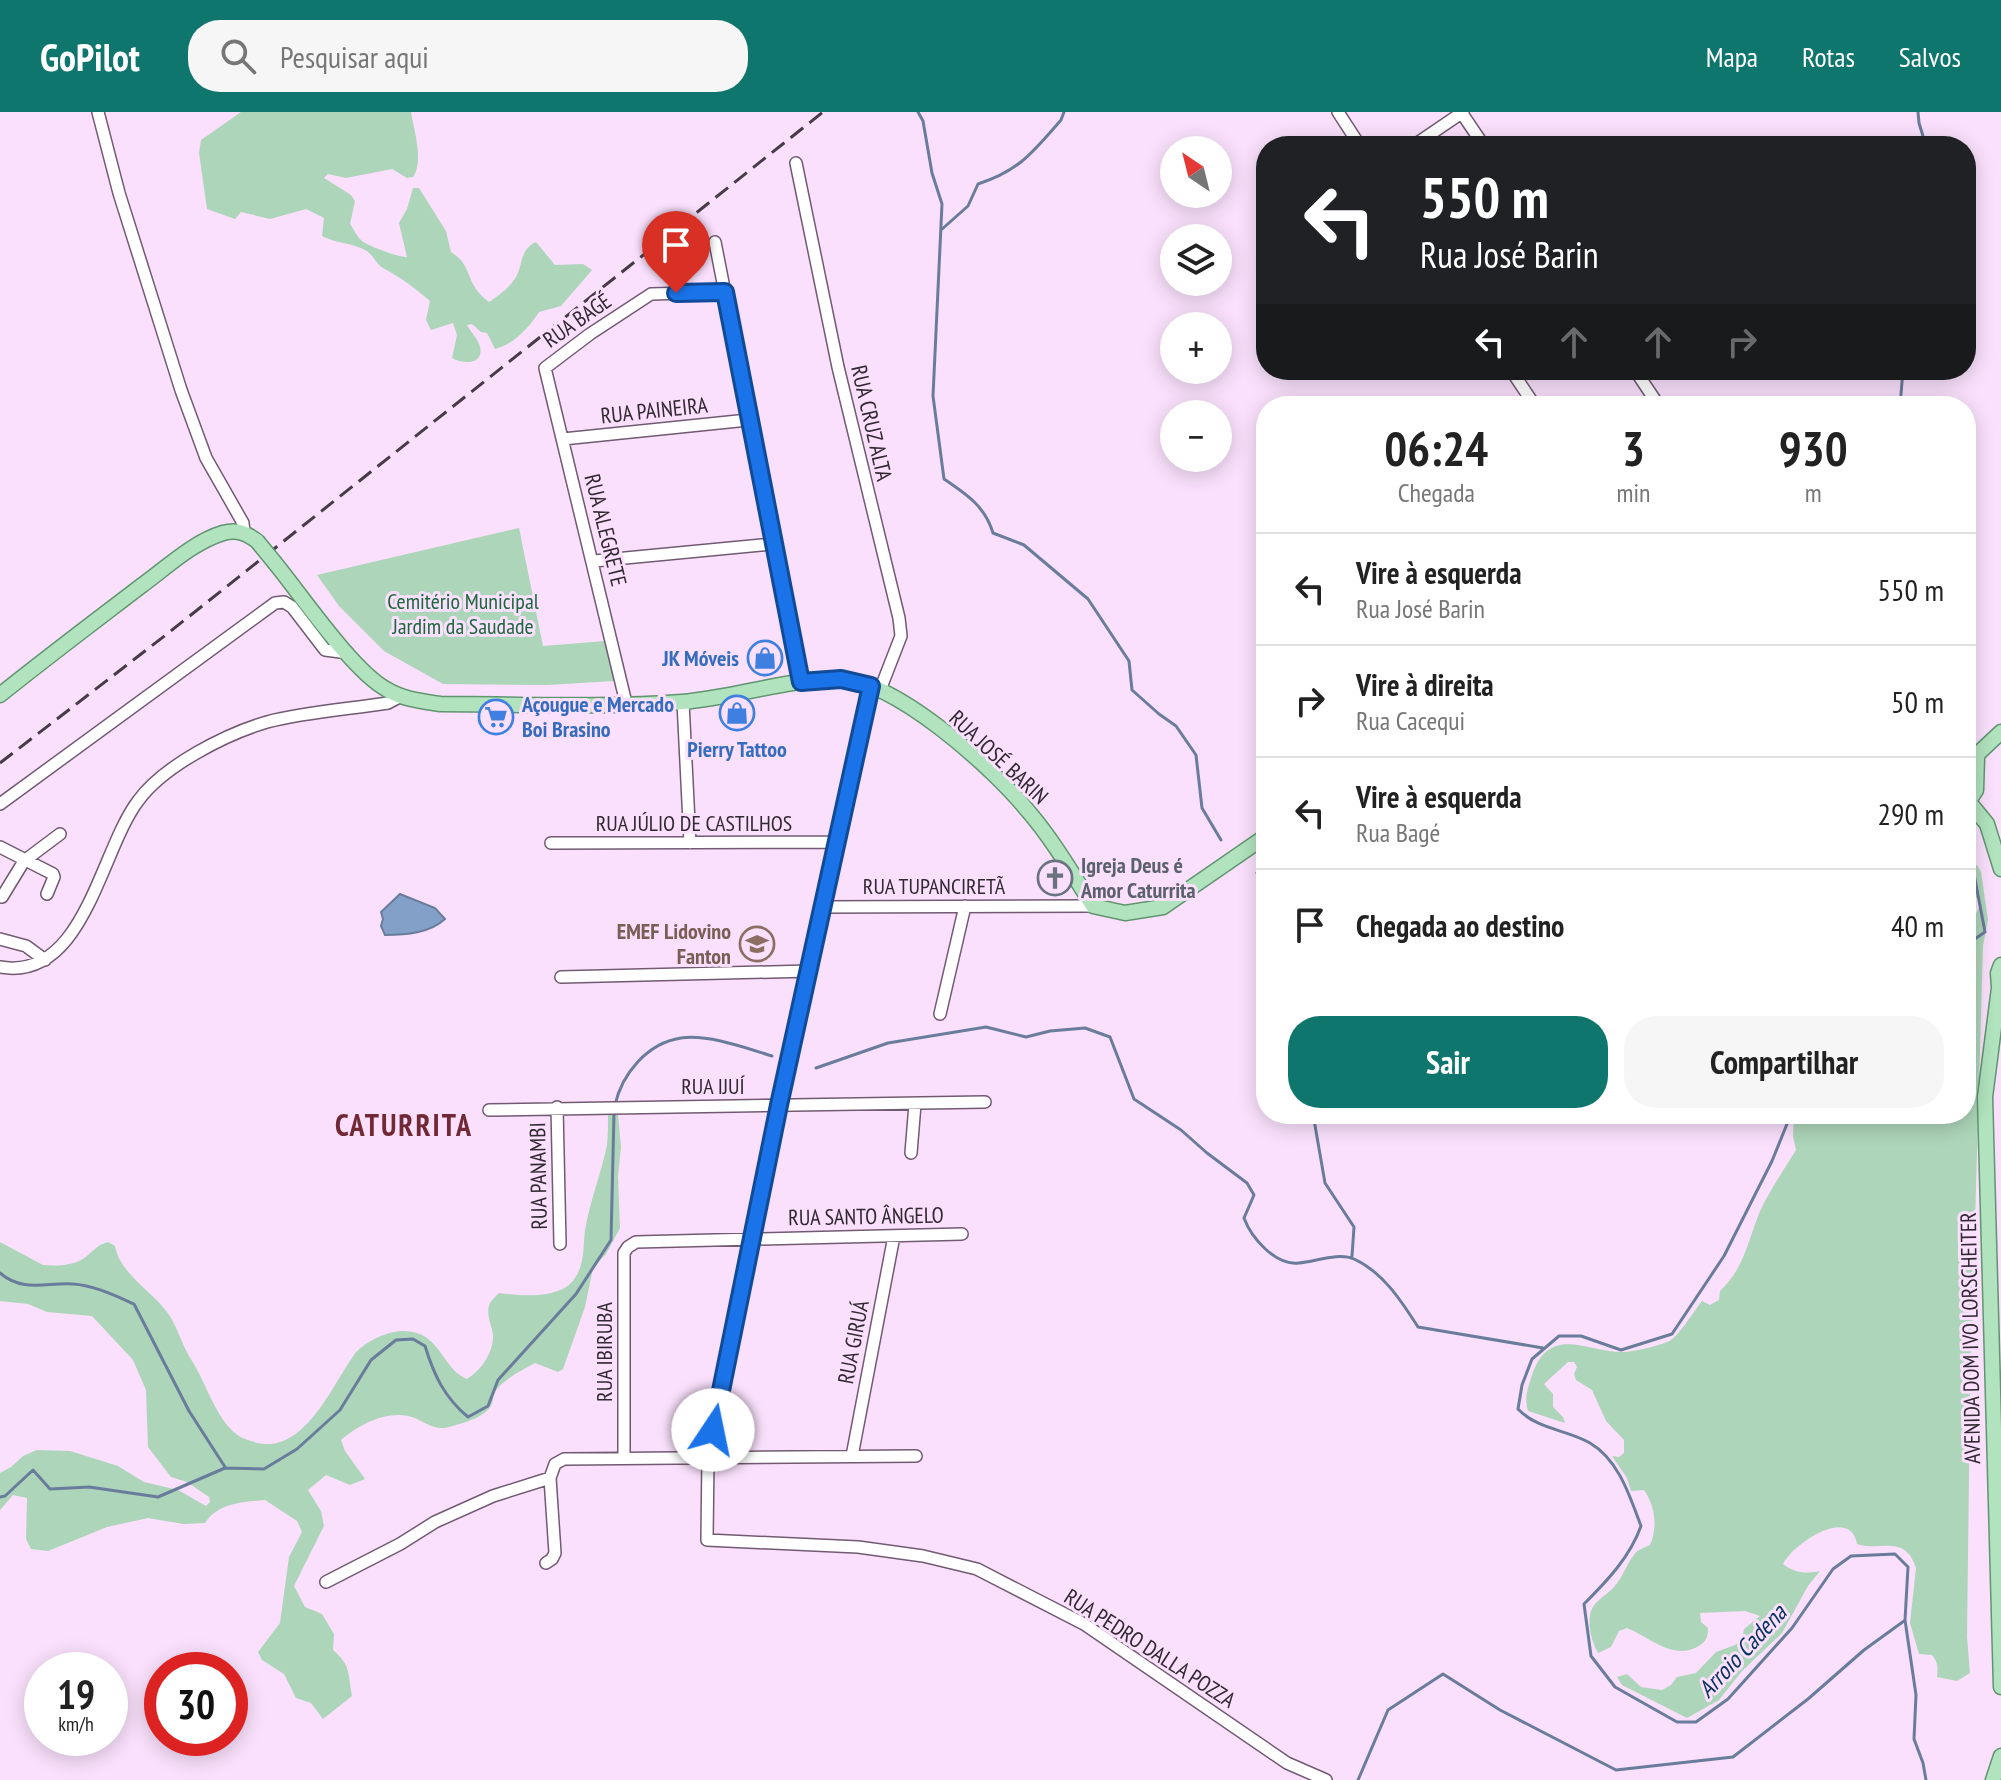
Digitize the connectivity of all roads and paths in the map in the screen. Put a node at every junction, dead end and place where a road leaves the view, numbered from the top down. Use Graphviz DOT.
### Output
graph roads {
  1 [pos="98,112"];
  2 [pos="1338,112"];
  3 [pos="1462,112"];
  4 [pos="1354,136"];
  5 [pos="1427,136"];
  6 [pos="1478,136"];
  7 [pos="796,163"];
  8 [pos="715,242"];
  9 [pos="725,292"];
  10 [pos="545,368"];
  11 [pos="748,420"];
  12 [pos="563,439"];
  13 [pos="251,537"];
  14 [pos="772,544"];
  15 [pos="594,561"];
  16 [pos="348,653"];
  17 [pos="801,682"];
  18 [pos="875,688"];
  19 [pos="0,695"];
  20 [pos="401,696"];
  21 [pos="683,702"];
  22 [pos="626,703"];
  23 [pos="2001,732"];
  24 [pos="1976,756"];
  25 [pos="0,804"];
  26 [pos="1976,812"];
  27 [pos="60,834"];
  28 [pos="838,842"];
  29 [pos="551,843"];
  30 [pos="690,843"];
  31 [pos="1256,843"];
  32 [pos="0,847"];
  33 [pos="24,861"];
  34 [pos="2001,869"];
  35 [pos="47,894"];
  36 [pos="2,897"];
  37 [pos="965,906"];
  38 [pos="1093,906"];
  39 [pos="824,907"];
  40 [pos="0,939"];
  41 [pos="45,960"];
  42 [pos="2001,965"];
  43 [pos="0,967"];
  44 [pos="809,971"];
  45 [pos="561,977"];
  46 [pos="2000,989"];
  47 [pos="940,1014"];
  48 [pos="985,1102"];
  49 [pos="915,1104"];
  50 [pos="779,1105"];
  51 [pos="557,1107"];
  52 [pos="489,1110"];
  53 [pos="911,1153"];
  54 [pos="962,1234"];
  55 [pos="894,1236"];
  56 [pos="752,1239"];
  57 [pos="560,1244"];
  58 [pos="628,1247"];
  59 [pos="708,1456"];
  60 [pos="852,1456"];
  61 [pos="916,1456"];
  62 [pos="624,1458"];
  63 [pos="550,1478"];
  64 [pos="707,1540"];
  65 [pos="546,1563"];
  66 [pos="326,1582"];
  67 [pos="2001,1687"];
  68 [pos="2001,1756"];
  69 [pos="1326,1780"];
  70 [pos="1993,1780"];
  1 -- 13 [label="street"];
  2 -- 4 [label="street"];
  3 -- 5 [label="street"];
  3 -- 6 [label="street"];
  7 -- 18 [label="street, RUA CRUZ ALTA"];
  8 -- 9 [label="street"];
  9 -- 10 [label="street, RUA BAGÉ"];
  9 -- 11 [label="street"];
  10 -- 12 [label="street, RUA ALEGRETE"];
  11 -- 12 [label="street, RUA PAINEIRA"];
  11 -- 14 [label="street"];
  12 -- 15 [label="street, RUA ALEGRETE"];
  13 -- 16 [label="main road, RUA JOSÉ BARIN, bridge"];
  13 -- 19 [label="main road"];
  14 -- 15 [label="street"];
  14 -- 17 [label="street"];
  15 -- 22 [label="street, RUA ALEGRETE"];
  16 -- 20 [label="main road, RUA JOSÉ BARIN"];
  16 -- 25 [label="street"];
  17 -- 18 [label="main road, RUA JOSÉ BARIN"];
  17 -- 21 [label="main road, RUA JOSÉ BARIN"];
  18 -- 28 [label="street, RUA CRUZ ALTA"];
  18 -- 38 [label="main road, RUA JOSÉ BARIN"];
  20 -- 22 [label="main road, RUA JOSÉ BARIN"];
  20 -- 41 [label="street"];
  21 -- 22 [label="main road, RUA JOSÉ BARIN"];
  21 -- 30 [label="street"];
  23 -- 24 [label="main road"];
  26 -- 34 [label="main road"];
  27 -- 33 [label="street"];
  28 -- 30 [label="street, RUA JÚLIO DE CASTILHOS"];
  28 -- 39 [label="street, RUA CRUZ ALTA"];
  29 -- 30 [label="street, RUA JÚLIO DE CASTILHOS"];
  31 -- 38 [label="main road"];
  32 -- 33 [label="street"];
  33 -- 35 [label="street"];
  33 -- 36 [label="street"];
  37 -- 38 [label="street, RUA TUPANCIRETÃ"];
  37 -- 39 [label="street, RUA TUPANCIRETÃ"];
  37 -- 47 [label="street"];
  39 -- 44 [label="street, RUA CRUZ ALTA"];
  40 -- 41 [label="street"];
  41 -- 43 [label="street"];
  42 -- 46 [label="main road, AVENIDA DOM IVO LORSCHEITER"];
  44 -- 45 [label="street"];
  44 -- 50 [label="street, RUA CRUZ ALTA"];
  46 -- 67 [label="main road, AVENIDA DOM IVO LORSCHEITER"];
  48 -- 49 [label="street, RUA IJUÍ"];
  49 -- 50 [label="street, RUA IJUÍ"];
  49 -- 53 [label="street"];
  50 -- 51 [label="street, RUA IJUÍ"];
  50 -- 56 [label="street, RUA CRUZ ALTA"];
  51 -- 52 [label="street, RUA IJUÍ"];
  51 -- 57 [label="street, RUA PANAMBI"];
  54 -- 55 [label="street, RUA SANTO ÂNGELO"];
  55 -- 56 [label="street, RUA SANTO ÂNGELO"];
  55 -- 60 [label="street, RUA GIRUÁ"];
  56 -- 58 [label="street, RUA SANTO ÂNGELO"];
  56 -- 59 [label="street, RUA CRUZ ALTA"];
  58 -- 62 [label="street, RUA IBIRUBA"];
  59 -- 60 [label="street"];
  59 -- 62 [label="street"];
  59 -- 64 [label="street, RUA CRUZ ALTA"];
  60 -- 61 [label="street"];
  62 -- 63 [label="street"];
  63 -- 65 [label="street"];
  63 -- 66 [label="street"];
  64 -- 69 [label="street, RUA PEDRO DALLA POZZA"];
  68 -- 70 [label="main road"];
}
